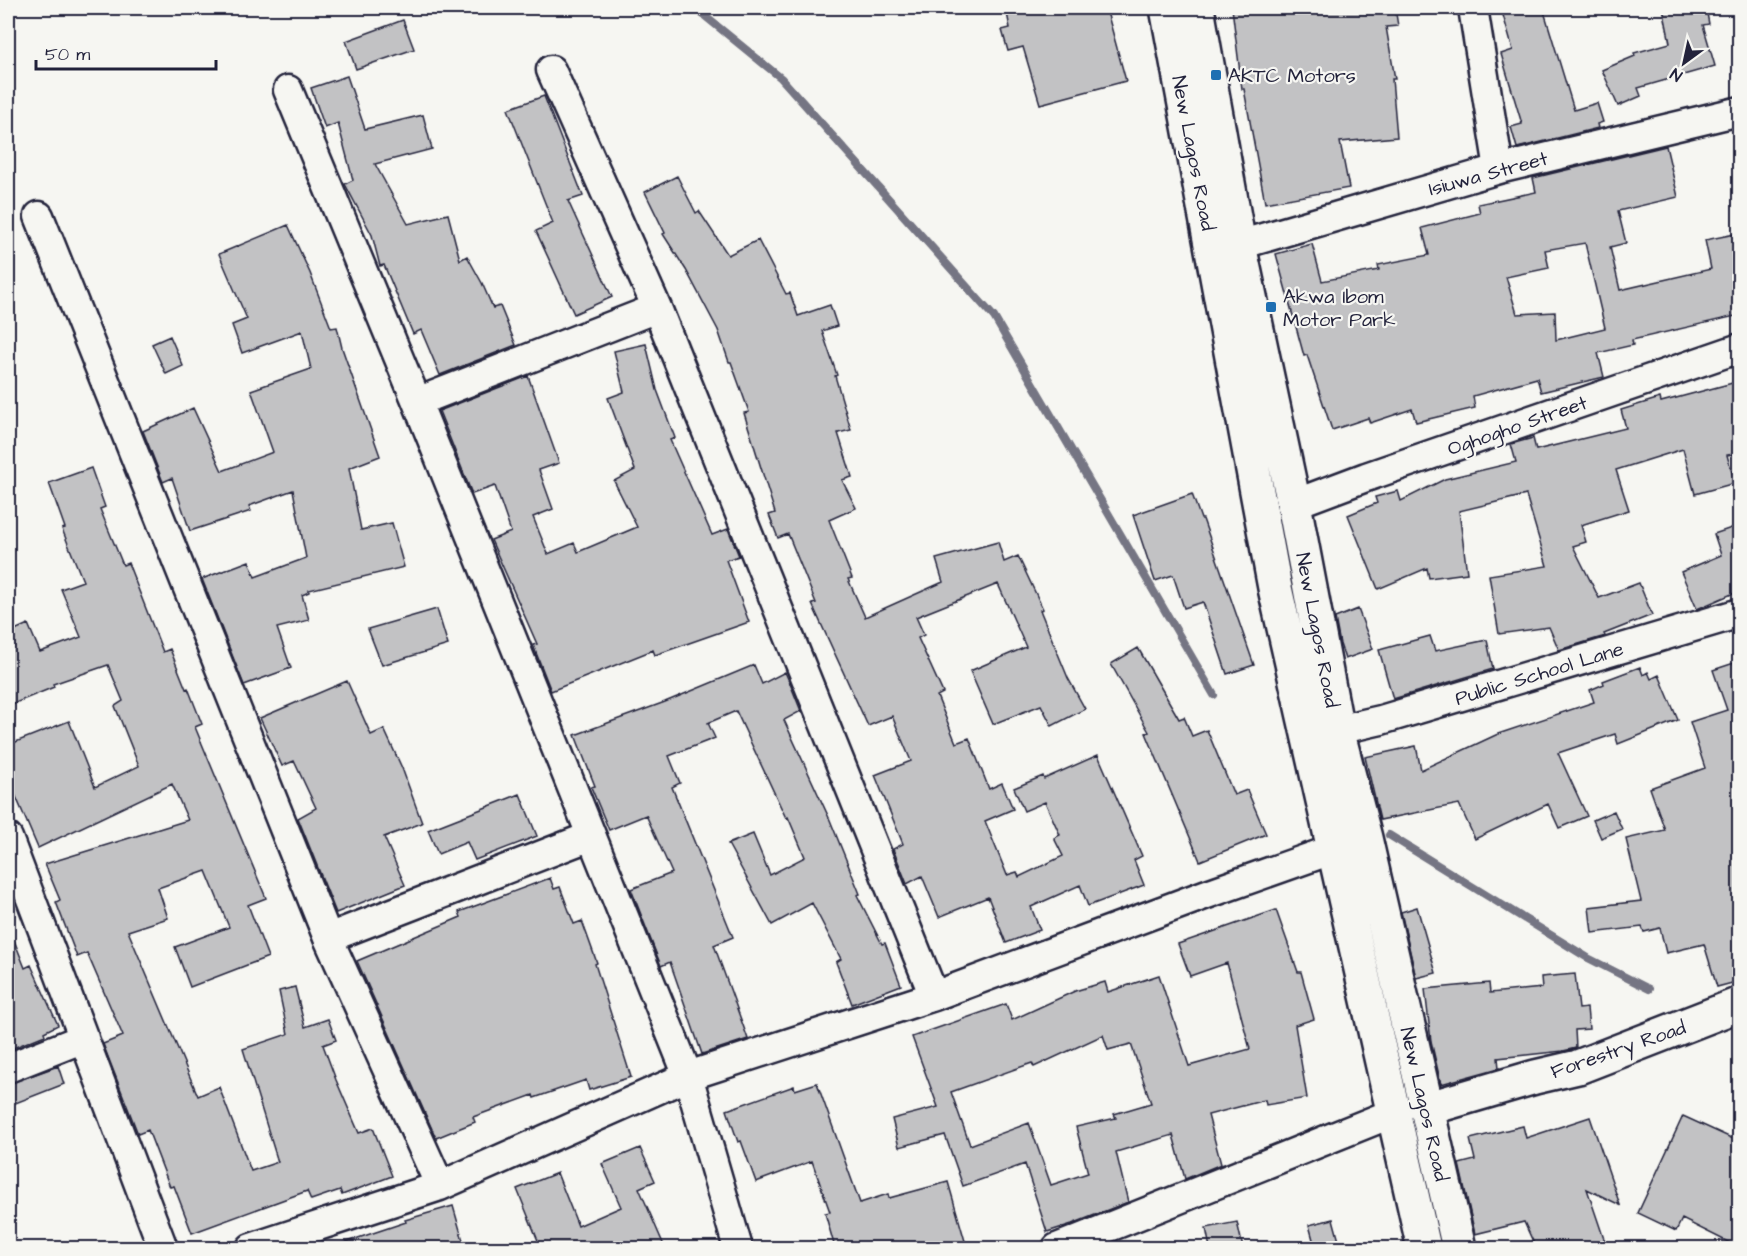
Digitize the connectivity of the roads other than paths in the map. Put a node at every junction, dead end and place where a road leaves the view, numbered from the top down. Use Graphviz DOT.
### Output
graph roads {
  1 [pos="1167,8"];
  2 [pos="1197,8"];
  3 [pos="1473,8"];
  4 [pos="551,69"];
  5 [pos="288,90"];
  6 [pos="1740,111"];
  7 [pos="1499,169"];
  8 [pos="39,216"];
  9 [pos="1239,245"];
  10 [pos="657,308"];
  11 [pos="1740,348"];
  12 [pos="417,402"];
  13 [pos="1294,504"];
  14 [pos="1740,613"];
  15 [pos="1337,730"];
  16 [pos="591,836"];
  17 [pos="8,838"];
  18 [pos="1365,838"];
  19 [pos="1334,849"];
  20 [pos="328,938"];
  21 [pos="934,996"];
  22 [pos="1740,1004"];
  23 [pos="84,1038"];
  24 [pos="8,1068"];
  25 [pos="688,1076"];
  26 [pos="1426,1109"];
  27 [pos="1393,1113"];
  28 [pos="440,1186"];
  29 [pos="163,1248"];
  30 [pos="250,1248"];
  31 [pos="738,1248"];
  32 [pos="1057,1248"];
  33 [pos="1424,1248"];
  34 [pos="1459,1248"];
  1 -- 19 [label="main road, New Lagos Road"];
  2 -- 9 [label="main road, New Lagos Road"];
  3 -- 7 [label="street"];
  4 -- 10 [label="street"];
  5 -- 12 [label="street"];
  6 -- 7 [label="street, Isiuwa Street"];
  7 -- 9 [label="street, Isiuwa Street"];
  8 -- 20 [label="street"];
  9 -- 13 [label="main road, New Lagos Road"];
  10 -- 12 [label="street"];
  10 -- 21 [label="street"];
  11 -- 13 [label="street, Oghogho Street"];
  12 -- 16 [label="street"];
  13 -- 15 [label="main road, New Lagos Road"];
  14 -- 15 [label="street, Public School Lane"];
  15 -- 18 [label="main road, New Lagos Road"];
  16 -- 20 [label="street"];
  16 -- 25 [label="street"];
  17 -- 23 [label="street"];
  18 -- 19 [label="street"];
  18 -- 26 [label="main road, New Lagos Road"];
  19 -- 21 [label="street"];
  19 -- 27 [label="main road, New Lagos Road"];
  20 -- 28 [label="street"];
  21 -- 25 [label="street"];
  22 -- 26 [label="main road, Forestry Road"];
  23 -- 24 [label="street"];
  23 -- 29 [label="street"];
  25 -- 28 [label="street"];
  25 -- 31 [label="street"];
  26 -- 34 [label="main road, New Lagos Road"];
  27 -- 32 [label="street"];
  27 -- 33 [label="main road, New Lagos Road"];
  28 -- 30 [label="street"];
}
